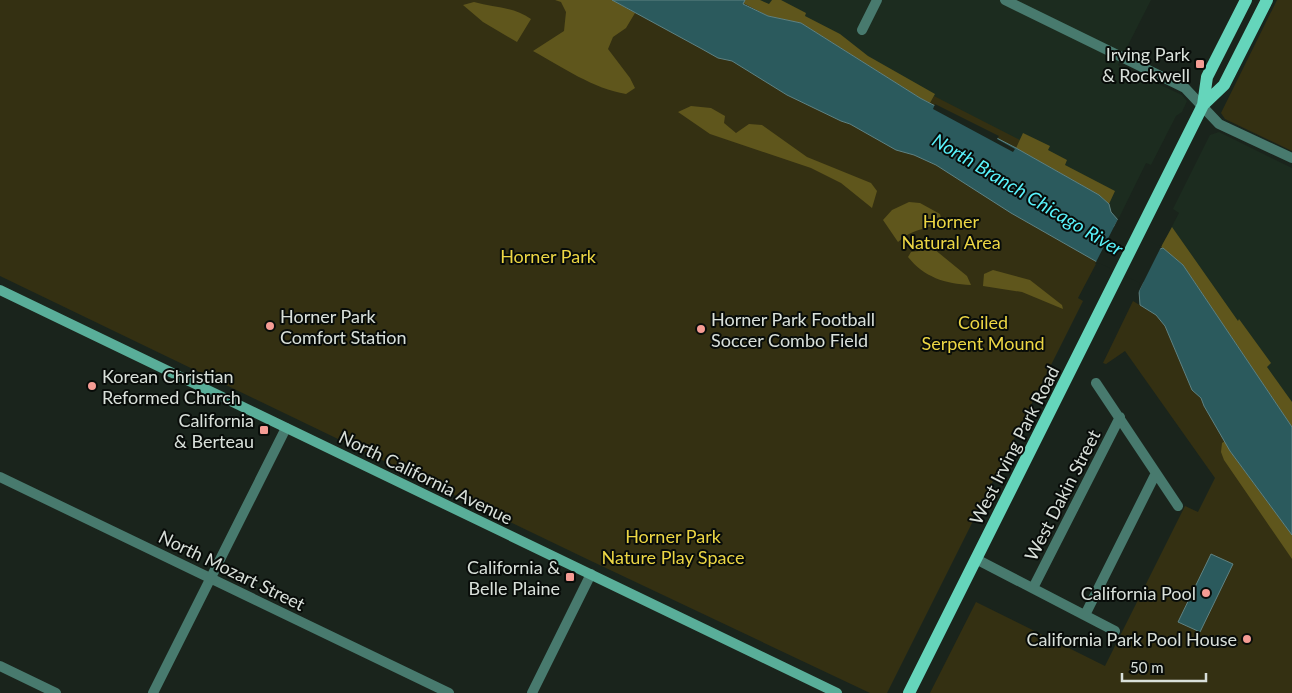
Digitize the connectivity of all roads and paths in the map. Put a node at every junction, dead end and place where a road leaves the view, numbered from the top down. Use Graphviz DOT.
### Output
graph roads {
  1 [pos="877,0"];
  2 [pos="1005,0"];
  3 [pos="1246,0"];
  4 [pos="1267,0"];
  5 [pos="862,30"];
  6 [pos="1203,105"];
  7 [pos="1292,158"];
  8 [pos="0,290"];
  9 [pos="1096,383"];
  10 [pos="1120,417"];
  11 [pos="286,428"];
  12 [pos="1156,473"];
  13 [pos="0,477"];
  14 [pos="1178,506"];
  15 [pos="976,559"];
  16 [pos="591,574"];
  17 [pos="211,578"];
  18 [pos="1033,588"];
  19 [pos="1085,615"];
  20 [pos="1116,630"];
  21 [pos="0,666"];
  22 [pos="56,693"];
  23 [pos="154,693"];
  24 [pos="450,693"];
  25 [pos="532,693"];
  26 [pos="837,693"];
  27 [pos="909,693"];
  1 -- 5 [label="street"];
  2 -- 6 [label="street"];
  3 -- 6 [label="main road, West Irving Park Road"];
  4 -- 6 [label="main road, West Irving Park Road"];
  6 -- 7 [label="street"];
  6 -- 15 [label="main road, West Irving Park Road"];
  8 -- 11 [label="street, North California Avenue"];
  9 -- 10 [label="street"];
  10 -- 12 [label="street"];
  10 -- 18 [label="street, West Dakin Street"];
  11 -- 16 [label="street, North California Avenue"];
  11 -- 17 [label="street"];
  12 -- 14 [label="street"];
  12 -- 19 [label="street"];
  13 -- 17 [label="street, North Mozart Street"];
  15 -- 18 [label="street"];
  15 -- 27 [label="main road, West Irving Park Road"];
  16 -- 25 [label="street"];
  16 -- 26 [label="street, North California Avenue"];
  17 -- 23 [label="street"];
  17 -- 24 [label="street, North Mozart Street"];
  18 -- 19 [label="street"];
  19 -- 20 [label="street"];
  21 -- 22 [label="street"];
}
